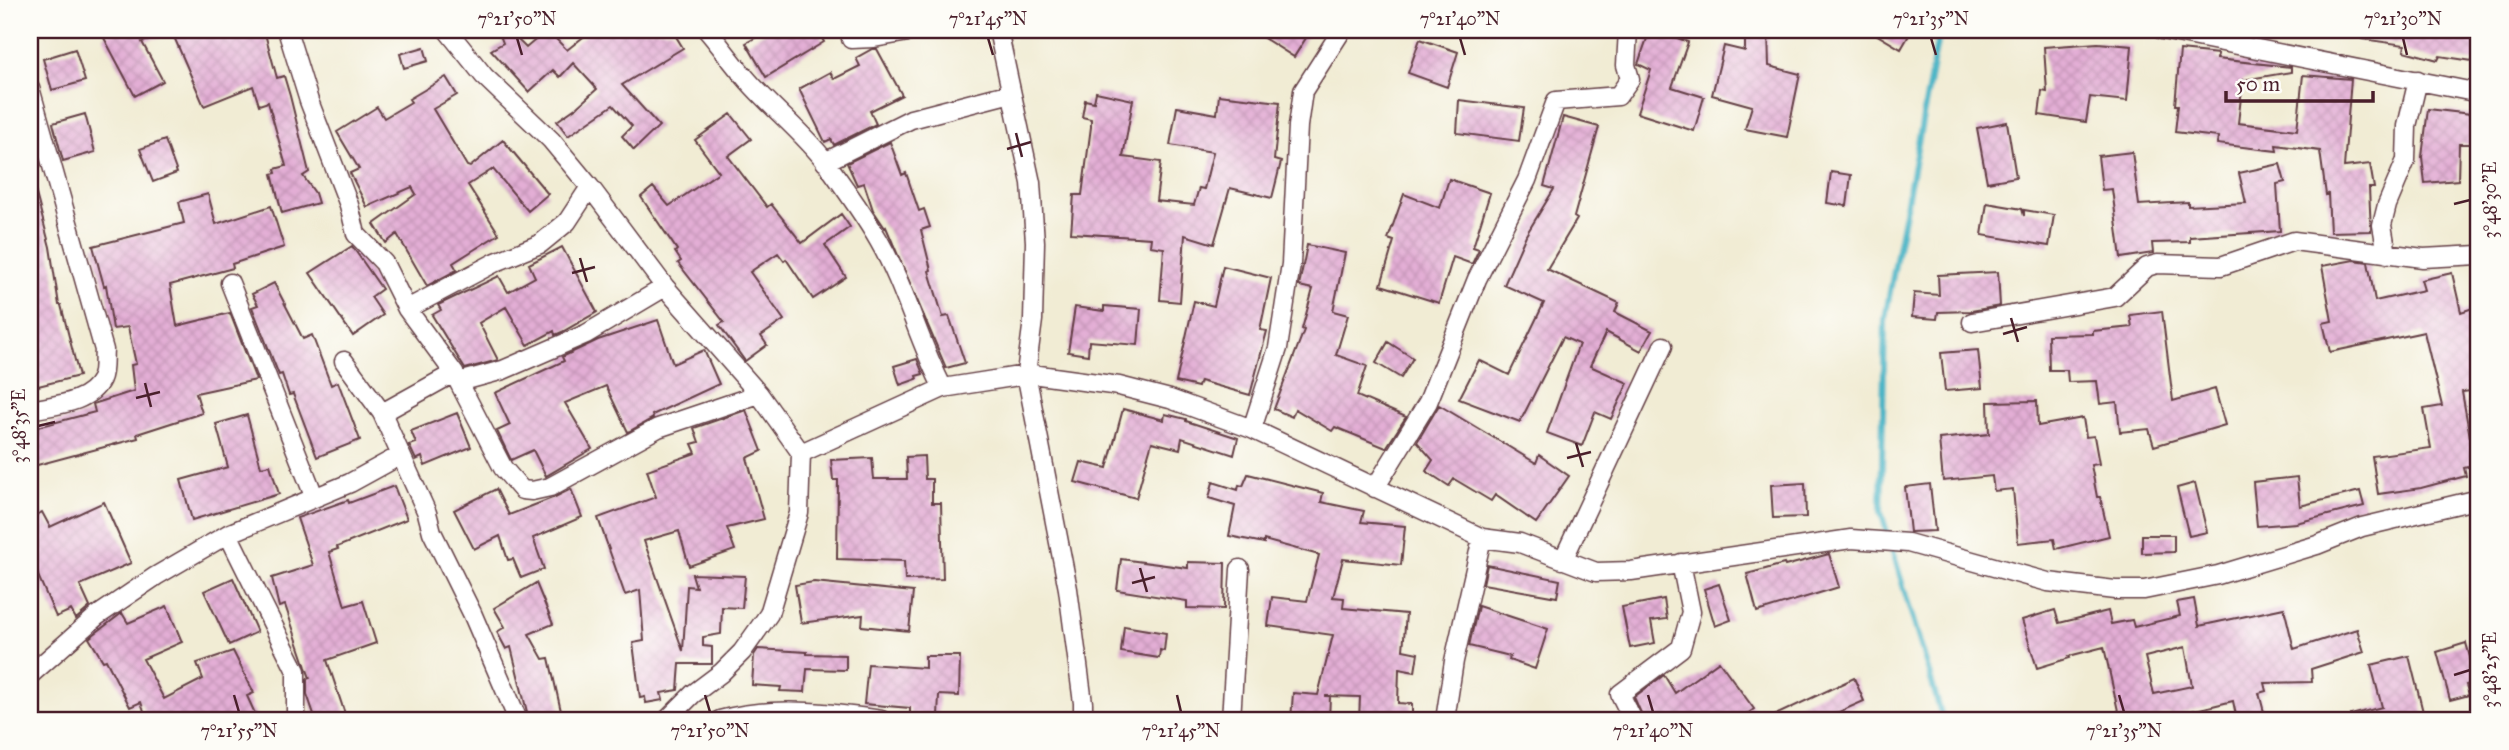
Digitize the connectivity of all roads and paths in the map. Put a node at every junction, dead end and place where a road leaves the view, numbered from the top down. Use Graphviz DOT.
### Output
graph roads {
  1 [pos="287,30"];
  2 [pos="447,30"];
  3 [pos="707,30"];
  4 [pos="920,30"];
  5 [pos="998,30"];
  6 [pos="1342,30"];
  7 [pos="1628,30"];
  8 [pos="2162,30"];
  9 [pos="2226,37"];
  10 [pos="851,39"];
  11 [pos="2418,80"];
  12 [pos="30,88"];
  13 [pos="1012,93"];
  14 [pos="2479,93"];
  15 [pos="825,162"];
  16 [pos="590,187"];
  17 [pos="2387,254"];
  18 [pos="2479,255"];
  19 [pos="230,283"];
  20 [pos="665,287"];
  21 [pos="407,309"];
  22 [pos="1972,322"];
  23 [pos="1663,346"];
  24 [pos="344,361"];
  25 [pos="1026,373"];
  26 [pos="457,377"];
  27 [pos="943,388"];
  28 [pos="759,394"];
  29 [pos="30,410"];
  30 [pos="382,413"];
  31 [pos="1252,429"];
  32 [pos="800,453"];
  33 [pos="401,455"];
  34 [pos="1376,488"];
  35 [pos="314,496"];
  36 [pos="2479,499"];
  37 [pos="228,534"];
  38 [pos="1482,538"];
  39 [pos="1563,560"];
  40 [pos="1681,563"];
  41 [pos="1240,569"];
  42 [pos="30,675"];
  43 [pos="296,720"];
  44 [pos="518,720"];
  45 [pos="667,720"];
  46 [pos="719,720"];
  47 [pos="881,720"];
  48 [pos="1083,720"];
  49 [pos="1231,720"];
  50 [pos="1445,720"];
  51 [pos="1633,720"];
  1 -- 21 [label="street"];
  2 -- 16 [label="street"];
  3 -- 15 [label="street"];
  4 -- 10 [label="street"];
  5 -- 13 [label="street"];
  6 -- 31 [label="street"];
  7 -- 34 [label="street"];
  8 -- 9 [label="street"];
  9 -- 11 [label="street"];
  11 -- 14 [label="street"];
  11 -- 17 [label="street"];
  12 -- 29 [label="street"];
  13 -- 15 [label="street"];
  13 -- 25 [label="street"];
  15 -- 27 [label="street"];
  16 -- 20 [label="street"];
  16 -- 21 [label="street"];
  17 -- 18 [label="street"];
  17 -- 22 [label="street"];
  19 -- 35 [label="street"];
  20 -- 26 [label="street"];
  20 -- 28 [label="street"];
  21 -- 26 [label="street"];
  23 -- 39 [label="street"];
  24 -- 30 [label="street"];
  25 -- 27 [label="street"];
  25 -- 31 [label="street"];
  25 -- 48 [label="street"];
  26 -- 28 [label="street"];
  26 -- 30 [label="street"];
  27 -- 32 [label="street"];
  28 -- 32 [label="street"];
  30 -- 33 [label="street"];
  31 -- 34 [label="street"];
  32 -- 45 [label="street"];
  33 -- 35 [label="street"];
  33 -- 44 [label="street"];
  34 -- 38 [label="street"];
  35 -- 37 [label="street"];
  36 -- 40 [label="street"];
  37 -- 42 [label="street"];
  37 -- 43 [label="street"];
  38 -- 39 [label="street"];
  38 -- 50 [label="street"];
  39 -- 40 [label="street"];
  40 -- 51 [label="street"];
  41 -- 49 [label="street"];
  46 -- 47 [label="street"];
}
